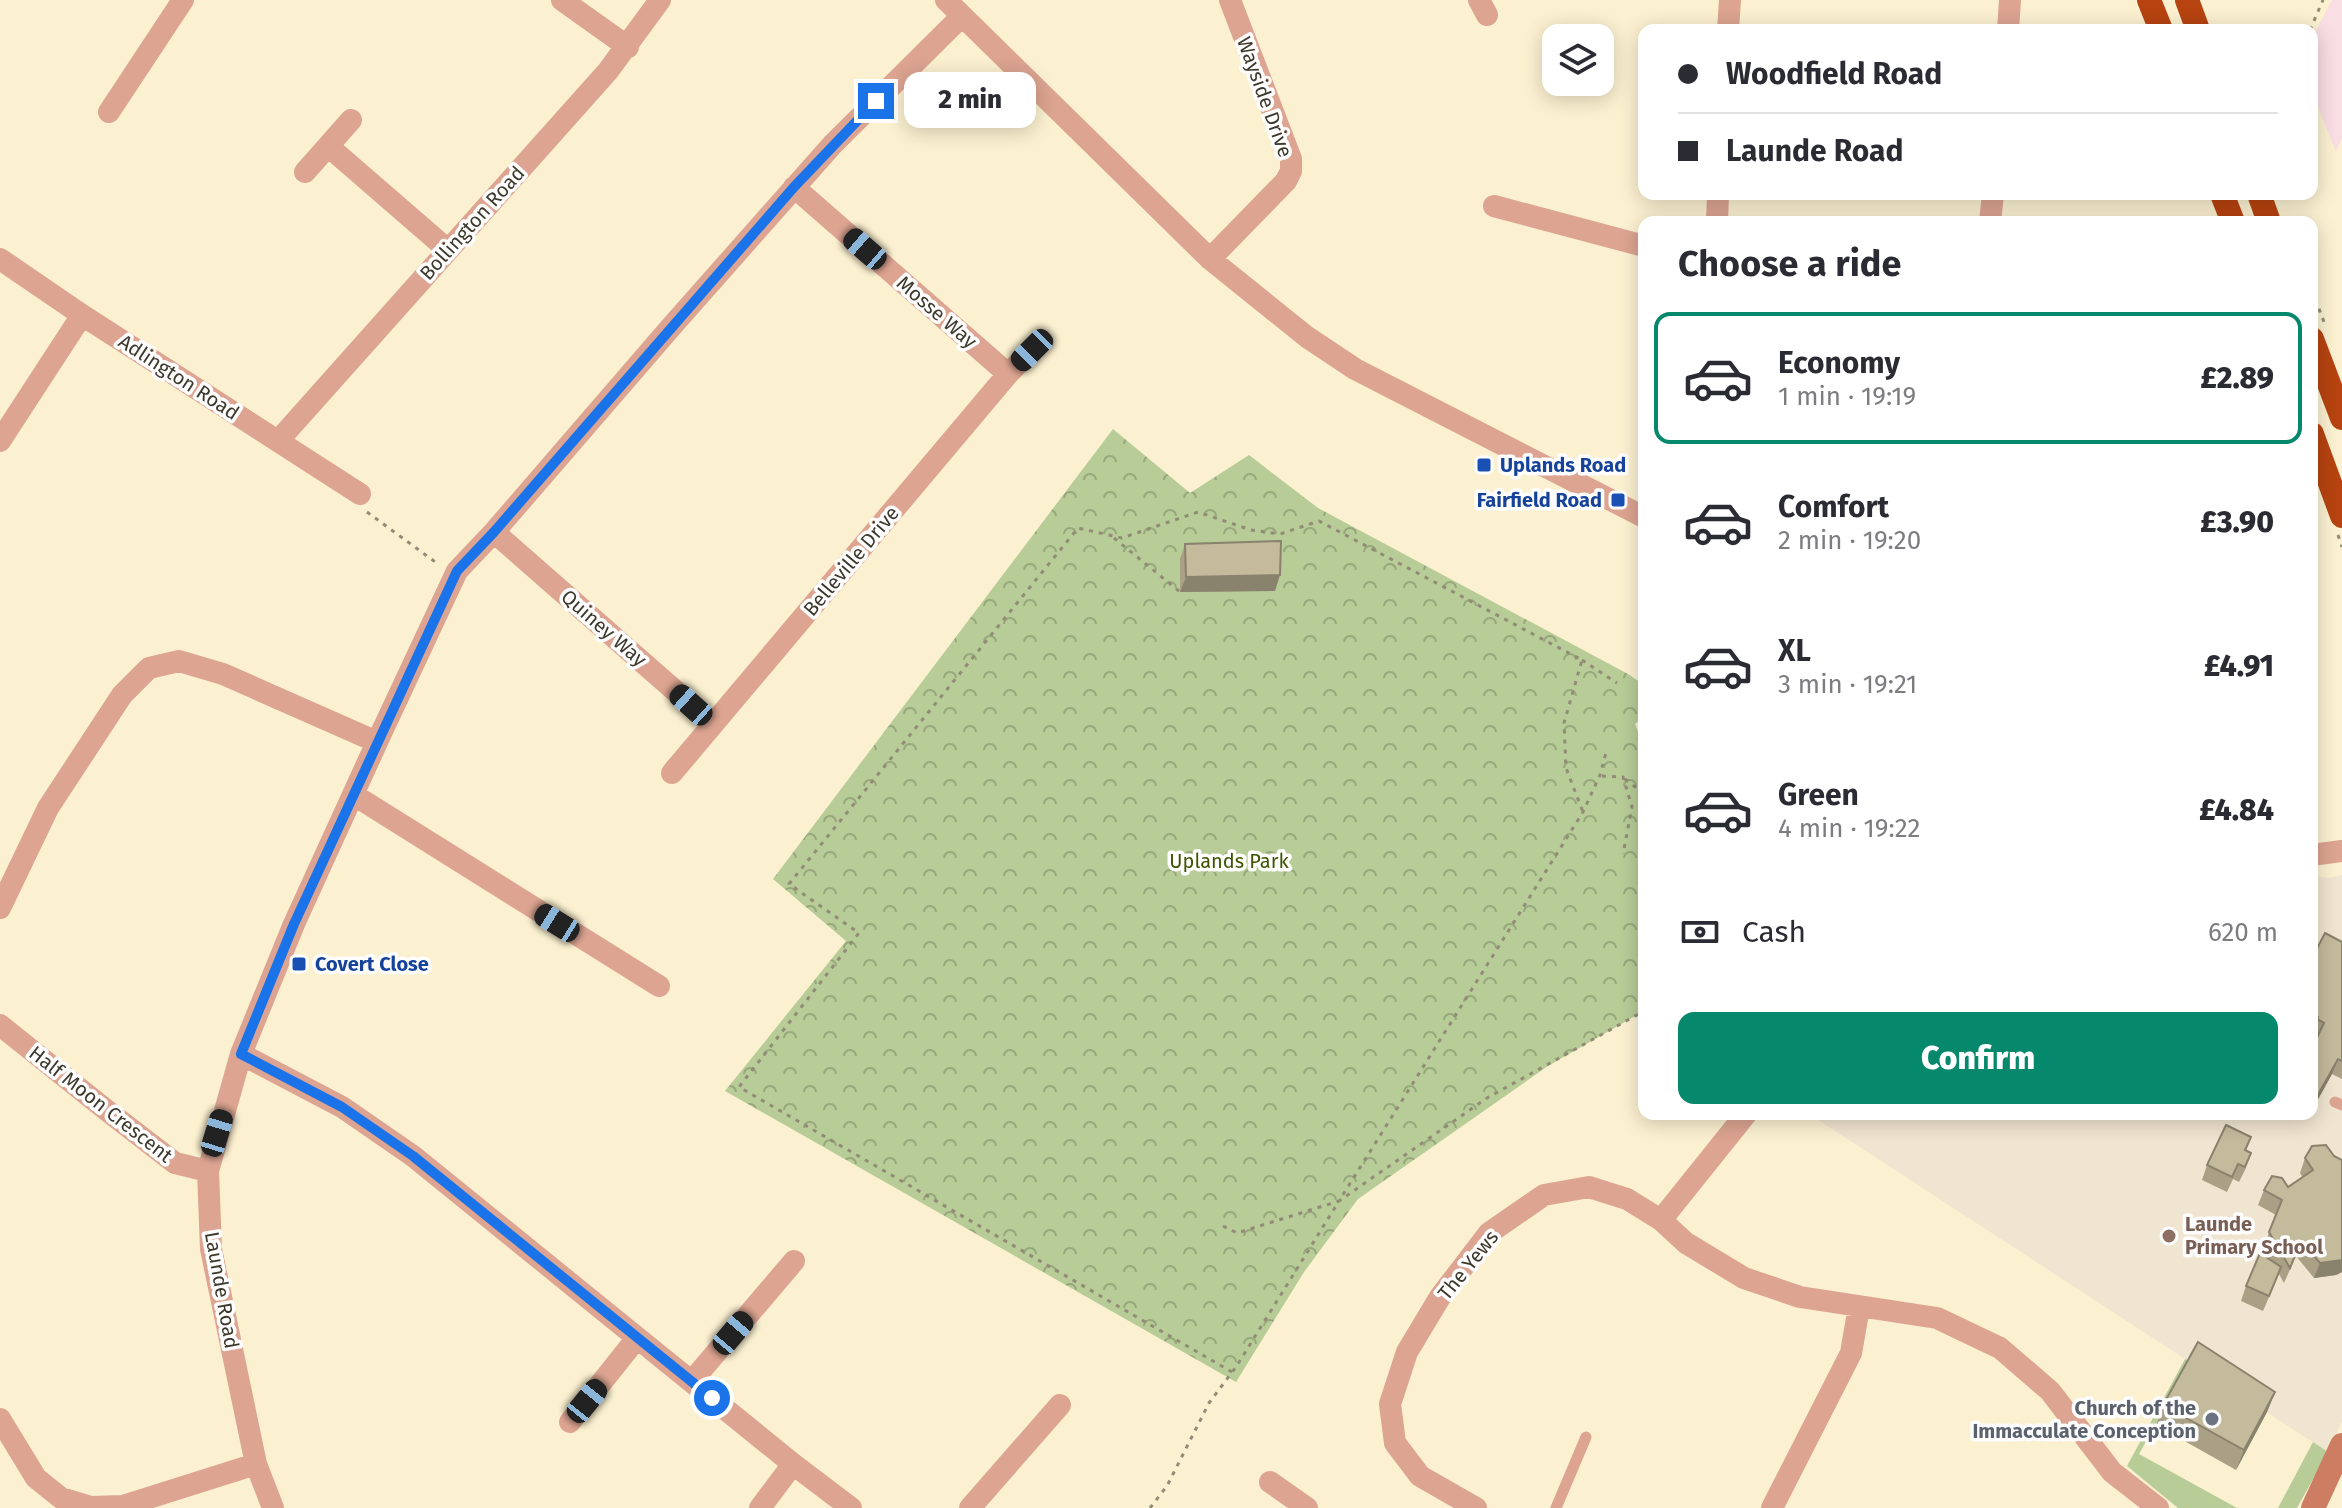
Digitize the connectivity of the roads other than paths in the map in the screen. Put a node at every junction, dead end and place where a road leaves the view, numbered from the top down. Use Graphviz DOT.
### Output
graph roads {
  1 [pos="183,0"];
  2 [pos="562,0"];
  3 [pos="660,0"];
  4 [pos="1230,0"];
  5 [pos="1730,0"];
  6 [pos="2010,0"];
  7 [pos="2149,0"];
  8 [pos="2187,0"];
  9 [pos="954,8"];
  10 [pos="1728,24"];
  11 [pos="2008,24"];
  12 [pos="2159,24"];
  13 [pos="2196,24"];
  14 [pos="628,47"];
  15 [pos="109,112"];
  16 [pos="351,120"];
  17 [pos="328,146"];
  18 [pos="305,172"];
  19 [pos="794,187"];
  20 [pos="1494,206"];
  21 [pos="1638,244"];
  22 [pos="448,250"];
  23 [pos="0,259"];
  24 [pos="1210,259"];
  25 [pos="82,315"];
  26 [pos="1032,350"];
  27 [pos="2318,355"];
  28 [pos="1008,374"];
  29 [pos="2342,418"];
  30 [pos="0,441"];
  31 [pos="278,441"];
  32 [pos="2318,458"];
  33 [pos="360,494"];
  34 [pos="1638,514"];
  35 [pos="2342,516"];
  36 [pos="494,532"];
  37 [pos="713,724"];
  38 [pos="377,742"];
  39 [pos="672,773"];
  40 [pos="354,795"];
  41 [pos="2342,851"];
  42 [pos="2318,854"];
  43 [pos="0,908"];
  44 [pos="659,986"];
  45 [pos="0,1025"];
  46 [pos="241,1054"];
  47 [pos="1741,1120"];
  48 [pos="208,1171"];
  49 [pos="1661,1220"];
  50 [pos="794,1261"];
  51 [pos="1859,1307"];
  52 [pos="637,1338"];
  53 [pos="692,1381"];
  54 [pos="1060,1405"];
  55 [pos="0,1419"];
  56 [pos="570,1422"];
  57 [pos="1586,1437"];
  58 [pos="2342,1445"];
  59 [pos="256,1464"];
  60 [pos="793,1464"];
  61 [pos="1270,1482"];
  62 [pos="273,1508"];
  63 [pos="760,1508"];
  64 [pos="851,1508"];
  65 [pos="970,1508"];
  66 [pos="1307,1508"];
  67 [pos="1476,1508"];
  68 [pos="1556,1508"];
  69 [pos="1772,1508"];
  70 [pos="2158,1508"];
  71 [pos="2313,1508"];
  1 -- 15 [label="street"];
  2 -- 14 [label="street"];
  3 -- 14 [label="street, Bollington Road"];
  4 -- 24 [label="street, Wayside Drive"];
  5 -- 10 [label="street"];
  6 -- 11 [label="street"];
  7 -- 12 [label="highway"];
  8 -- 13 [label="highway"];
  9 -- 19 [label="street, Launde Road"];
  9 -- 24 [label="street"];
  14 -- 22 [label="street, Bollington Road"];
  16 -- 17 [label="street"];
  17 -- 18 [label="street"];
  17 -- 22 [label="street"];
  19 -- 28 [label="street, Mosse Way"];
  19 -- 36 [label="street, Launde Road"];
  20 -- 21 [label="street"];
  22 -- 31 [label="street, Bollington Road"];
  23 -- 25 [label="street, Adlington Road"];
  24 -- 34 [label="street"];
  25 -- 30 [label="street"];
  25 -- 31 [label="street, Adlington Road"];
  26 -- 28 [label="street, Belleville Drive"];
  27 -- 29 [label="highway"];
  28 -- 37 [label="street, Belleville Drive"];
  31 -- 33 [label="street, Adlington Road"];
  32 -- 35 [label="highway"];
  36 -- 37 [label="street, Quiney Way"];
  36 -- 38 [label="street, Launde Road"];
  37 -- 39 [label="street, Belleville Drive"];
  38 -- 40 [label="street, Launde Road"];
  38 -- 43 [label="street"];
  40 -- 44 [label="street"];
  40 -- 46 [label="street, Launde Road"];
  41 -- 42 [label="street"];
  45 -- 48 [label="street, Half Moon Crescent"];
  46 -- 48 [label="street, Launde Road"];
  46 -- 52 [label="street"];
  47 -- 49 [label="street"];
  48 -- 59 [label="street, Launde Road"];
  49 -- 51 [label="street, The Yews"];
  49 -- 67 [label="street, The Yews"];
  50 -- 53 [label="street"];
  51 -- 69 [label="street"];
  51 -- 70 [label="street, The Yews"];
  52 -- 53 [label="street"];
  52 -- 56 [label="street"];
  53 -- 60 [label="street"];
  54 -- 65 [label="street"];
  55 -- 59 [label="street"];
  57 -- 68 [label="lane"];
  58 -- 71 [label="main road"];
  59 -- 62 [label="street, Launde Road"];
  60 -- 63 [label="street"];
  60 -- 64 [label="street"];
  61 -- 66 [label="street"];
}
